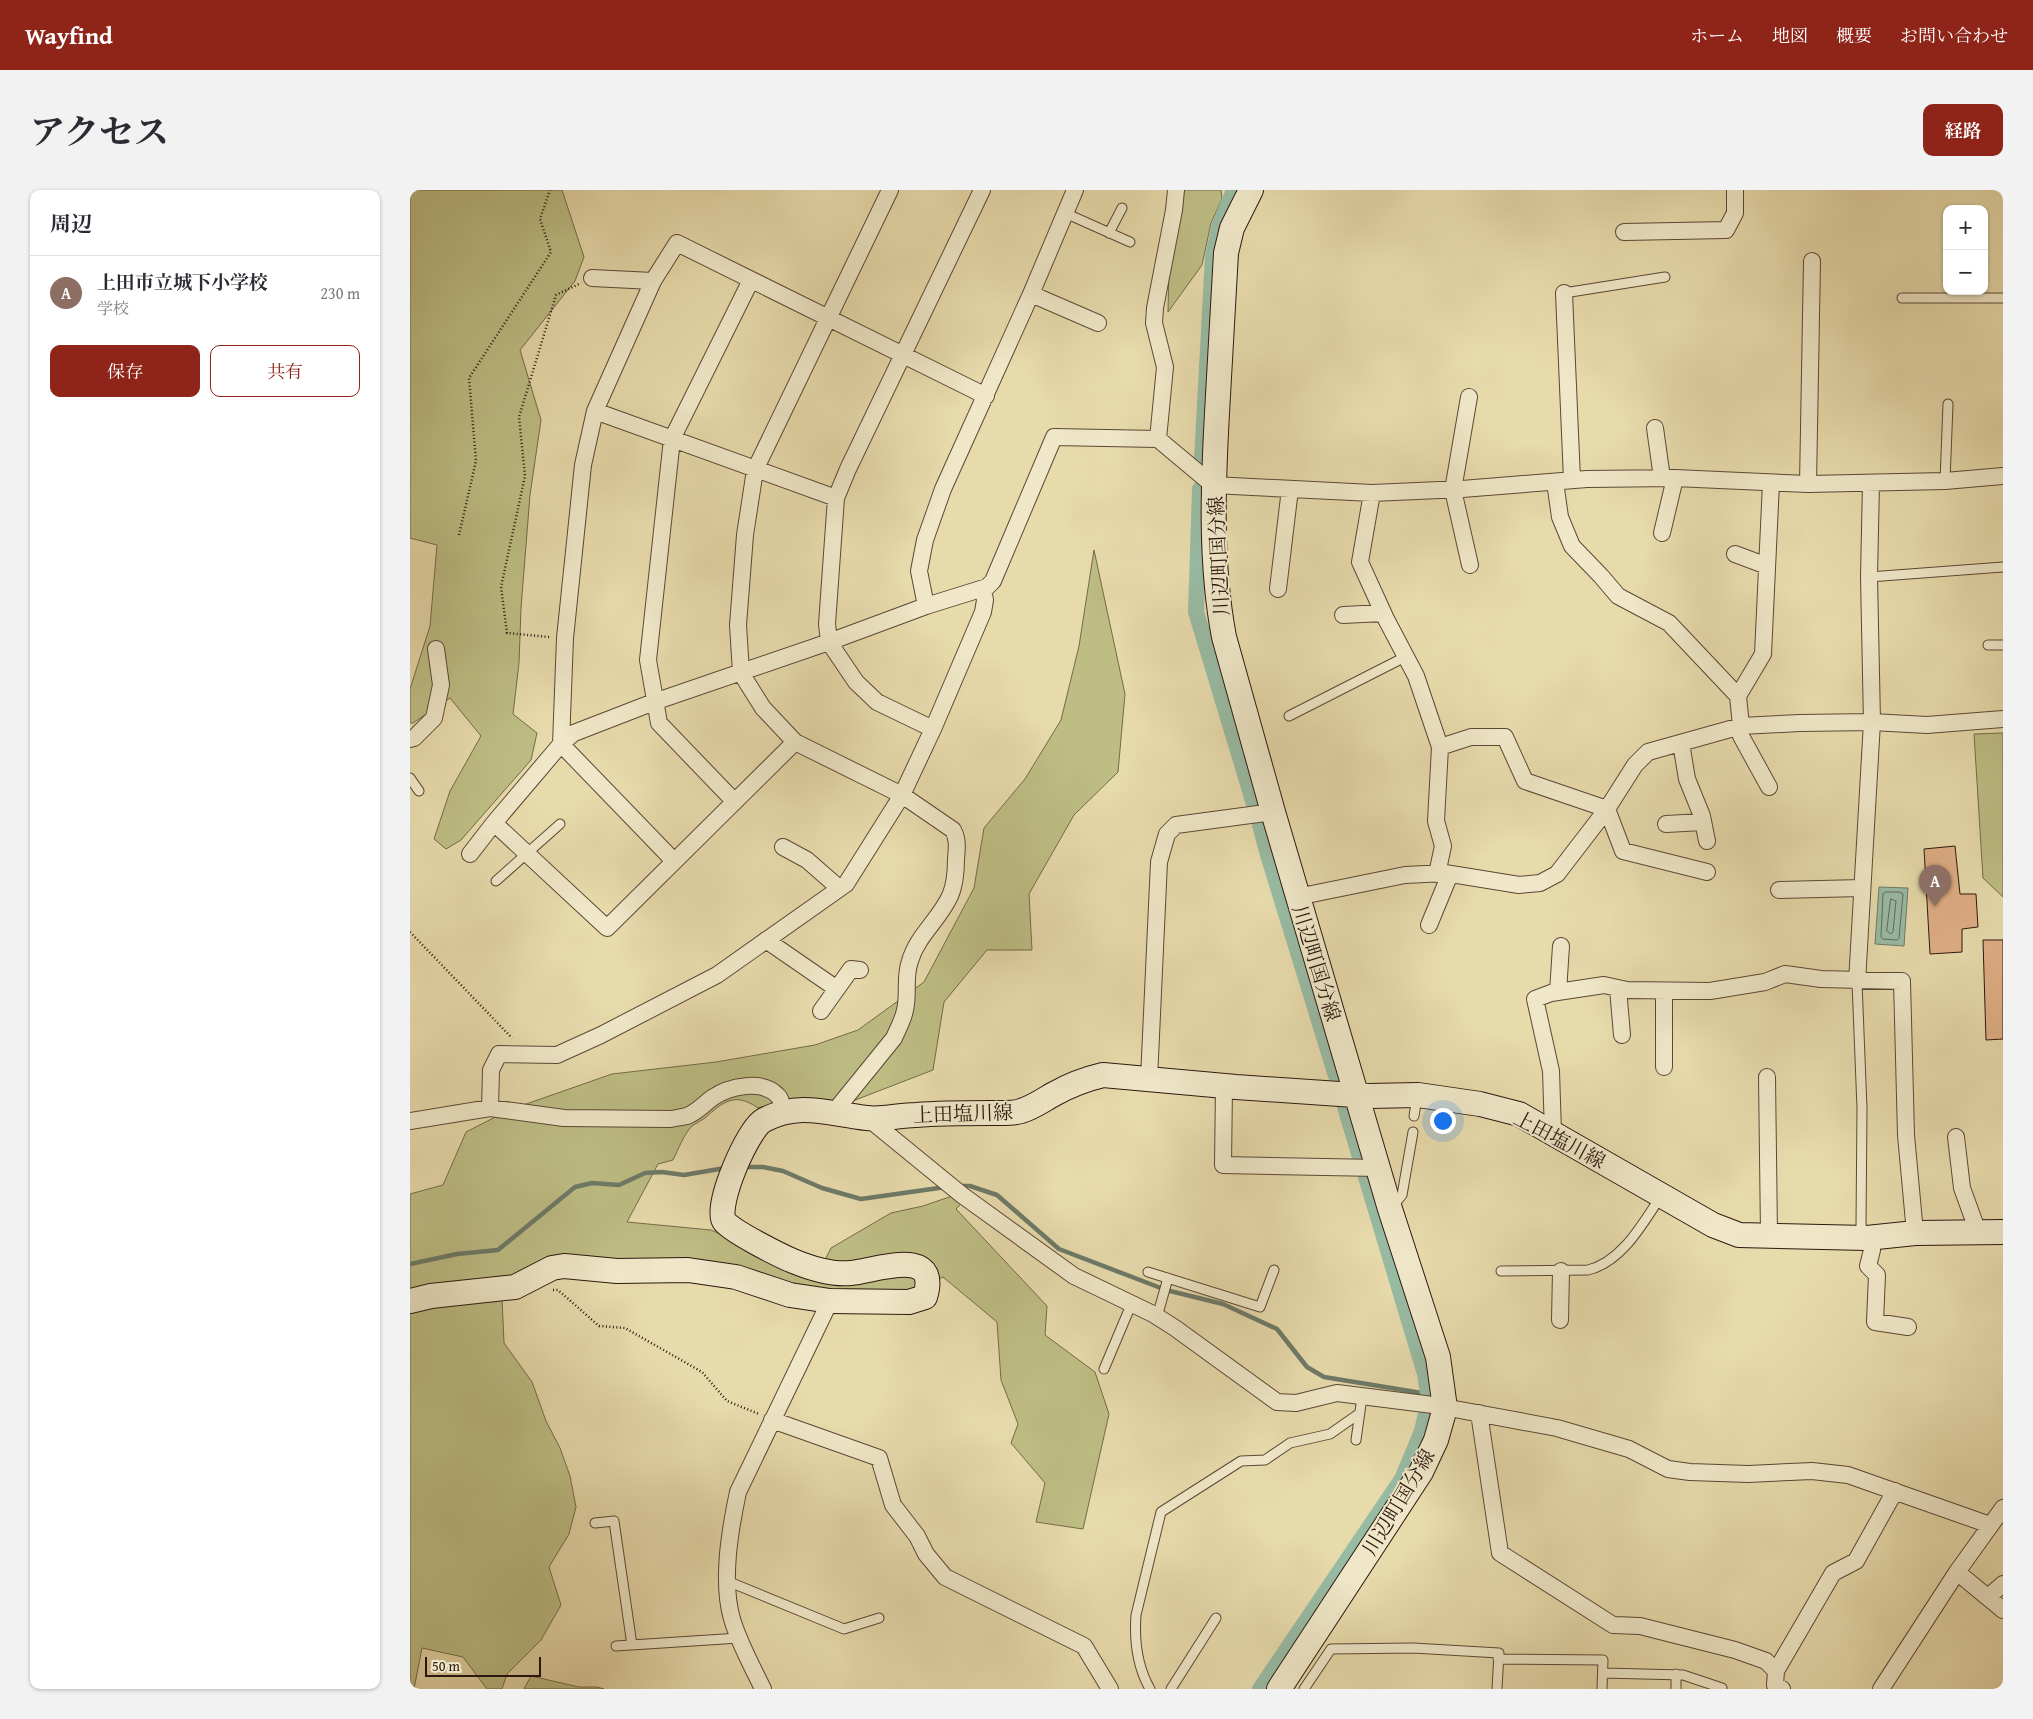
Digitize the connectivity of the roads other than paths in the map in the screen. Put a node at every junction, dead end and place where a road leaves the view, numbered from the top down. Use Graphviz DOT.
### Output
graph roads {
  1 [pos="890,190"];
  2 [pos="982,190"];
  3 [pos="1075,190"];
  4 [pos="1176,190"];
  5 [pos="1250,190"];
  6 [pos="1734,190"];
  7 [pos="1122,208"];
  8 [pos="1065,214"];
  9 [pos="1624,232"];
  10 [pos="1109,233"];
  11 [pos="1130,242"];
  12 [pos="1812,261"];
  13 [pos="1664,277"];
  14 [pos="592,278"];
  15 [pos="751,280"];
  16 [pos="653,281"];
  17 [pos="1564,293"];
  18 [pos="1031,294"];
  19 [pos="1902,298"];
  20 [pos="2003,298"];
  21 [pos="827,318"];
  22 [pos="1098,324"];
  23 [pos="904,355"];
  24 [pos="986,396"];
  25 [pos="1469,397"];
  26 [pos="1948,404"];
  27 [pos="596,411"];
  28 [pos="1654,428"];
  29 [pos="672,439"];
  30 [pos="1158,439"];
  31 [pos="755,470"];
  32 [pos="2003,476"];
  33 [pos="1669,478"];
  34 [pos="1572,480"];
  35 [pos="1945,480"];
  36 [pos="1555,482"];
  37 [pos="1771,483"];
  38 [pos="1808,484"];
  39 [pos="1871,484"];
  40 [pos="1213,485"];
  41 [pos="1290,489"];
  42 [pos="1454,490"];
  43 [pos="1372,493"];
  44 [pos="836,498"];
  45 [pos="1662,533"];
  46 [pos="1735,554"];
  47 [pos="1470,565"];
  48 [pos="1767,566"];
  49 [pos="2003,567"];
  50 [pos="1869,577"];
  51 [pos="1278,589"];
  52 [pos="983,590"];
  53 [pos="926,606"];
  54 [pos="1383,613"];
  55 [pos="1343,615"];
  56 [pos="829,642"];
  57 [pos="1988,644"];
  58 [pos="2003,645"];
  59 [pos="436,649"];
  60 [pos="1405,657"];
  61 [pos="741,672"];
  62 [pos="1738,696"];
  63 [pos="654,702"];
  64 [pos="1289,716"];
  65 [pos="2003,719"];
  66 [pos="1872,722"];
  67 [pos="1742,726"];
  68 [pos="933,729"];
  69 [pos="410,738"];
  70 [pos="795,742"];
  71 [pos="1680,743"];
  72 [pos="561,744"];
  73 [pos="1440,747"];
  74 [pos="410,778"];
  75 [pos="1769,788"];
  76 [pos="419,791"];
  77 [pos="902,795"];
  78 [pos="734,801"];
  79 [pos="1608,809"];
  80 [pos="1273,812"];
  81 [pos="1703,822"];
  82 [pos="494,823"];
  83 [pos="560,824"];
  84 [pos="1666,824"];
  85 [pos="1707,841"];
  86 [pos="783,848"];
  87 [pos="526,853"];
  88 [pos="470,854"];
  89 [pos="674,860"];
  90 [pos="1707,872"];
  91 [pos="1443,874"];
  92 [pos="496,881"];
  93 [pos="839,888"];
  94 [pos="1862,888"];
  95 [pos="1779,890"];
  96 [pos="1297,897"];
  97 [pos="1430,925"];
  98 [pos="766,940"];
  99 [pos="1561,946"];
  100 [pos="860,970"];
  101 [pos="1857,982"];
  102 [pos="1618,988"];
  103 [pos="837,989"];
  104 [pos="1664,991"];
  105 [pos="1558,992"];
  106 [pos="821,1011"];
  107 [pos="1622,1035"];
  108 [pos="1664,1067"];
  109 [pos="1767,1077"];
  110 [pos="1149,1079"];
  111 [pos="1224,1086"];
  112 [pos="1356,1094"];
  113 [pos="490,1108"];
  114 [pos="783,1111"];
  115 [pos="834,1112"];
  116 [pos="869,1119"];
  117 [pos="410,1122"];
  118 [pos="1413,1132"];
  119 [pos="1553,1133"];
  120 [pos="1956,1137"];
  121 [pos="1379,1168"];
  122 [pos="1662,1196"];
  123 [pos="1390,1209"];
  124 [pos="1978,1232"];
  125 [pos="2003,1232"];
  126 [pos="1915,1233"];
  127 [pos="1769,1234"];
  128 [pos="1867,1238"];
  129 [pos="1274,1270"];
  130 [pos="1502,1271"];
  131 [pos="1562,1271"];
  132 [pos="1148,1272"];
  133 [pos="1168,1279"];
  134 [pos="410,1301"];
  135 [pos="830,1301"];
  136 [pos="1131,1305"];
  137 [pos="1157,1317"];
  138 [pos="1560,1320"];
  139 [pos="1908,1327"];
  140 [pos="1104,1369"];
  141 [pos="1361,1405"];
  142 [pos="1433,1406"];
  143 [pos="1479,1413"];
  144 [pos="772,1420"];
  145 [pos="1356,1440"];
  146 [pos="1895,1491"];
  147 [pos="2003,1508"];
  148 [pos="594,1522"];
  149 [pos="1990,1526"];
  150 [pos="1957,1572"];
  151 [pos="727,1581"];
  152 [pos="2003,1584"];
  153 [pos="1988,1597"];
  154 [pos="2003,1610"];
  155 [pos="880,1618"];
  156 [pos="1216,1618"];
  157 [pos="739,1638"];
  158 [pos="632,1645"];
  159 [pos="616,1646"];
  160 [pos="1498,1659"];
  161 [pos="1776,1671"];
  162 [pos="1603,1672"];
  163 [pos="1676,1674"];
  164 [pos="1722,1688"];
  165 [pos="763,1689"];
  166 [pos="1110,1689"];
  167 [pos="1150,1689"];
  168 [pos="1171,1689"];
  169 [pos="1279,1689"];
  170 [pos="1304,1689"];
  171 [pos="1497,1689"];
  172 [pos="1602,1689"];
  173 [pos="1676,1689"];
  174 [pos="1782,1689"];
  175 [pos="1881,1689"];
  1 -- 21 [label="street"];
  2 -- 23 [label="street"];
  3 -- 8 [label="street"];
  4 -- 30 [label="street"];
  5 -- 40 [label="main road, 川辺町国分線"];
  6 -- 9 [label="street"];
  7 -- 10 [label="lane"];
  8 -- 10 [label="lane"];
  8 -- 18 [label="street"];
  10 -- 11 [label="lane"];
  12 -- 38 [label="street"];
  13 -- 17 [label="lane"];
  14 -- 16 [label="street"];
  15 -- 16 [label="street"];
  15 -- 21 [label="street"];
  15 -- 29 [label="street"];
  16 -- 27 [label="street"];
  17 -- 34 [label="street"];
  18 -- 22 [label="street"];
  18 -- 24 [label="street"];
  19 -- 20 [label="lane"];
  21 -- 23 [label="street"];
  21 -- 31 [label="street"];
  23 -- 24 [label="street"];
  23 -- 44 [label="street"];
  24 -- 53 [label="street"];
  25 -- 42 [label="street"];
  26 -- 35 [label="lane"];
  27 -- 29 [label="street"];
  27 -- 72 [label="street"];
  28 -- 33 [label="street"];
  29 -- 31 [label="street"];
  29 -- 63 [label="street"];
  30 -- 40 [label="street"];
  30 -- 52 [label="street"];
  31 -- 44 [label="street"];
  31 -- 61 [label="street"];
  32 -- 35 [label="street"];
  33 -- 34 [label="street"];
  33 -- 37 [label="street"];
  33 -- 45 [label="street"];
  34 -- 36 [label="street"];
  35 -- 39 [label="street"];
  36 -- 42 [label="street"];
  36 -- 62 [label="street"];
  37 -- 38 [label="street"];
  37 -- 48 [label="street"];
  38 -- 39 [label="street"];
  39 -- 50 [label="street"];
  40 -- 41 [label="street"];
  40 -- 80 [label="main road, 川辺町国分線"];
  41 -- 43 [label="street"];
  41 -- 51 [label="street"];
  42 -- 43 [label="street"];
  42 -- 47 [label="street"];
  43 -- 54 [label="street"];
  44 -- 56 [label="street"];
  46 -- 48 [label="street"];
  48 -- 62 [label="street"];
  49 -- 50 [label="lane"];
  50 -- 66 [label="street"];
  52 -- 53 [label="street"];
  52 -- 68 [label="street"];
  53 -- 56 [label="street"];
  54 -- 55 [label="street"];
  54 -- 60 [label="street"];
  56 -- 61 [label="street"];
  56 -- 68 [label="street"];
  57 -- 58 [label="lane"];
  59 -- 69 [label="street"];
  60 -- 64 [label="lane"];
  60 -- 73 [label="street"];
  61 -- 63 [label="street"];
  61 -- 70 [label="street"];
  62 -- 67 [label="street"];
  63 -- 72 [label="street"];
  63 -- 78 [label="street"];
  65 -- 66 [label="street"];
  66 -- 67 [label="street"];
  66 -- 94 [label="street"];
  67 -- 71 [label="street"];
  67 -- 75 [label="street"];
  68 -- 77 [label="street"];
  70 -- 77 [label="street"];
  70 -- 78 [label="street"];
  71 -- 79 [label="street"];
  71 -- 81 [label="street"];
  72 -- 82 [label="street"];
  72 -- 89 [label="street"];
  73 -- 79 [label="street"];
  73 -- 91 [label="street"];
  74 -- 76 [label="lane"];
  77 -- 93 [label="street"];
  77 -- 115 [label="street"];
  78 -- 89 [label="street"];
  79 -- 90 [label="street"];
  79 -- 91 [label="street"];
  80 -- 96 [label="main road, 川辺町国分線"];
  80 -- 110 [label="street"];
  81 -- 84 [label="street"];
  81 -- 85 [label="street"];
  82 -- 87 [label="street"];
  82 -- 88 [label="street"];
  83 -- 87 [label="lane"];
  86 -- 93 [label="street"];
  87 -- 89 [label="street"];
  87 -- 92 [label="lane"];
  91 -- 96 [label="street"];
  91 -- 97 [label="street"];
  93 -- 98 [label="street"];
  94 -- 95 [label="street"];
  94 -- 101 [label="street"];
  96 -- 112 [label="main road, 川辺町国分線"];
  98 -- 103 [label="street"];
  98 -- 113 [label="street"];
  99 -- 105 [label="street"];
  100 -- 103 [label="street"];
  101 -- 104 [label="street"];
  101 -- 126 [label="street"];
  101 -- 128 [label="lane"];
  102 -- 104 [label="street"];
  102 -- 105 [label="street"];
  102 -- 107 [label="street"];
  103 -- 106 [label="street"];
  104 -- 108 [label="street"];
  105 -- 119 [label="street"];
  109 -- 127 [label="street"];
  110 -- 111 [label="main road, 上田塩川線"];
  110 -- 116 [label="main road, 上田塩川線"];
  111 -- 112 [label="main road, 上田塩川線"];
  111 -- 121 [label="street"];
  112 -- 119 [label="main road, 上田塩川線"];
  112 -- 121 [label="main road, 川辺町国分線"];
  113 -- 114 [label="street"];
  113 -- 117 [label="street"];
  114 -- 115 [label="main road, 上田塩川線"];
  114 -- 135 [label="main road, 上田塩川線"];
  115 -- 116 [label="main road, 上田塩川線"];
  116 -- 136 [label="street"];
  118 -- 123 [label="lane"];
  119 -- 122 [label="main road, 上田塩川線"];
  120 -- 124 [label="street"];
  121 -- 123 [label="main road, 川辺町国分線"];
  122 -- 127 [label="main road, 上田塩川線"];
  122 -- 131 [label="lane"];
  123 -- 142 [label="main road, 川辺町国分線"];
  124 -- 125 [label="main road, 上田塩川線"];
  124 -- 126 [label="main road, 上田塩川線"];
  126 -- 128 [label="main road, 上田塩川線"];
  127 -- 128 [label="main road, 上田塩川線"];
  128 -- 139 [label="street"];
  129 -- 133 [label="lane"];
  130 -- 131 [label="lane"];
  131 -- 138 [label="street"];
  132 -- 133 [label="lane"];
  133 -- 137 [label="lane"];
  134 -- 135 [label="main road, 上田塩川線"];
  135 -- 144 [label="street"];
  136 -- 137 [label="street"];
  136 -- 140 [label="lane"];
  137 -- 141 [label="street"];
  141 -- 142 [label="street"];
  141 -- 145 [label="lane"];
  141 -- 167 [label="lane"];
  142 -- 143 [label="street"];
  142 -- 169 [label="main road, 川辺町国分線"];
  143 -- 146 [label="street"];
  143 -- 161 [label="street"];
  144 -- 151 [label="street"];
  144 -- 166 [label="street"];
  146 -- 149 [label="street"];
  146 -- 161 [label="street"];
  147 -- 149 [label="street"];
  148 -- 158 [label="lane"];
  149 -- 150 [label="street"];
  150 -- 153 [label="street"];
  150 -- 175 [label="street"];
  151 -- 155 [label="lane"];
  151 -- 157 [label="street"];
  152 -- 153 [label="street"];
  153 -- 154 [label="street"];
  156 -- 168 [label="lane"];
  157 -- 158 [label="lane"];
  157 -- 165 [label="street"];
  158 -- 159 [label="lane"];
  160 -- 162 [label="lane"];
  160 -- 170 [label="lane"];
  160 -- 171 [label="lane"];
  161 -- 174 [label="street"];
  162 -- 163 [label="lane"];
  162 -- 172 [label="lane"];
  163 -- 164 [label="lane"];
  163 -- 173 [label="lane"];
}
